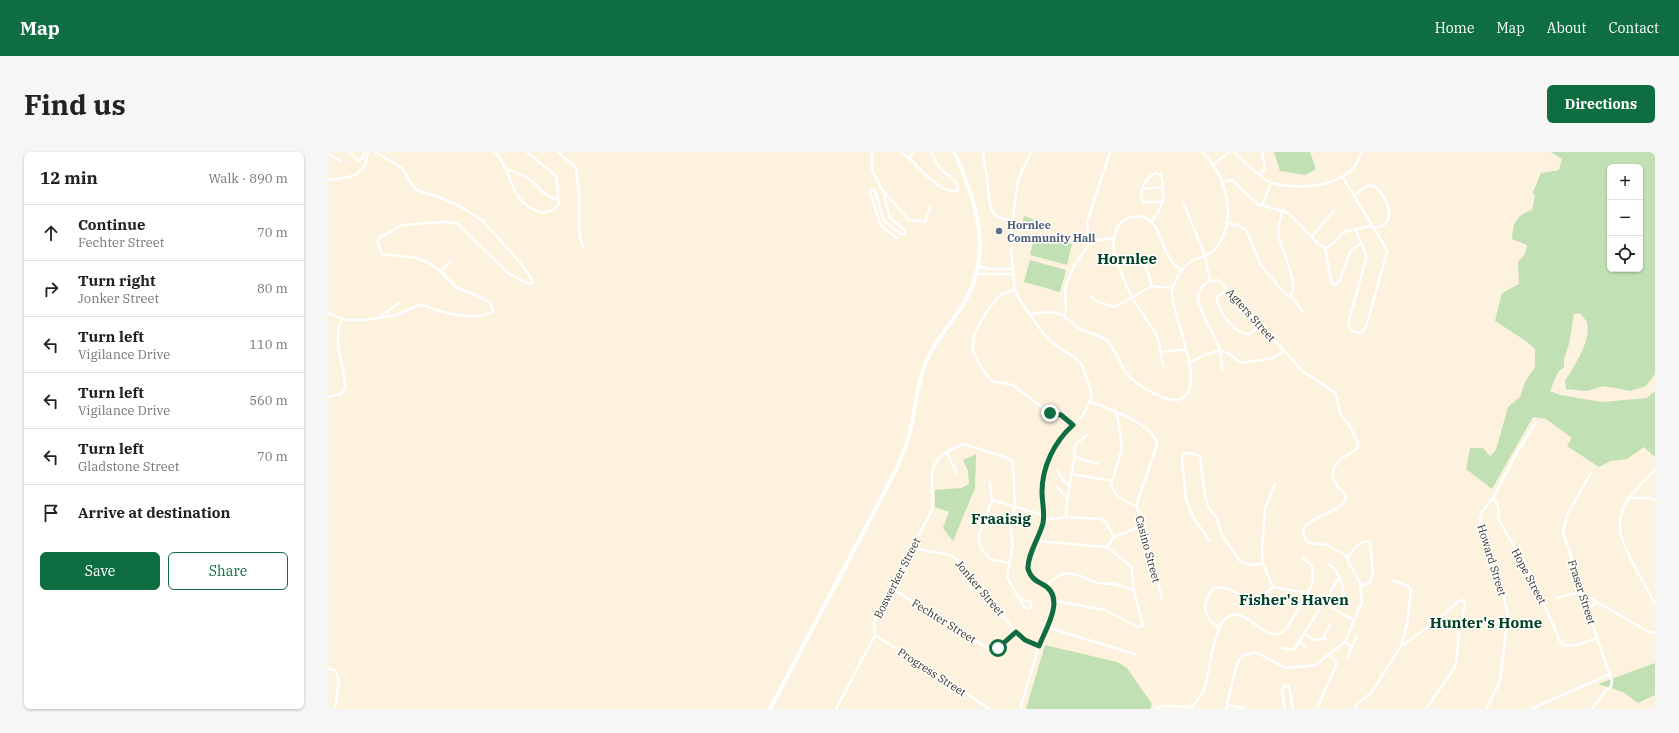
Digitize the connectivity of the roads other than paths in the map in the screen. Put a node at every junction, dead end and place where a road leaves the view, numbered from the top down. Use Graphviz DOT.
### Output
graph roads {
  1 [pos="349,152"];
  2 [pos="364,152"];
  3 [pos="368,152"];
  4 [pos="375,152"];
  5 [pos="495,152"];
  6 [pos="527,152"];
  7 [pos="558,152"];
  8 [pos="872,152"];
  9 [pos="901,152"];
  10 [pos="913,152"];
  11 [pos="931,152"];
  12 [pos="954,152"];
  13 [pos="983,152"];
  14 [pos="1031,152"];
  15 [pos="1110,152"];
  16 [pos="1202,152"];
  17 [pos="1230,152"];
  18 [pos="1234,152"];
  19 [pos="1262,152"];
  20 [pos="1361,152"];
  21 [pos="328,154"];
  22 [pos="909,158"];
  23 [pos="342,162"];
  24 [pos="1214,164"];
  25 [pos="504,168"];
  26 [pos="1260,175"];
  27 [pos="1342,176"];
  28 [pos="328,180"];
  29 [pos="1222,182"];
  30 [pos="1271,183"];
  31 [pos="1162,187"];
  32 [pos="1142,189"];
  33 [pos="883,191"];
  34 [pos="1354,195"];
  35 [pos="559,200"];
  36 [pos="1163,202"];
  37 [pos="1184,204"];
  38 [pos="930,206"];
  39 [pos="1262,206"];
  40 [pos="1283,210"];
  41 [pos="1334,212"];
  42 [pos="1013,221"];
  43 [pos="1150,222"];
  44 [pos="1226,223"];
  45 [pos="1372,227"];
  46 [pos="1356,230"];
  47 [pos="1311,237"];
  48 [pos="897,238"];
  49 [pos="1114,238"];
  50 [pos="1090,241"];
  51 [pos="1360,244"];
  52 [pos="583,247"];
  53 [pos="1324,248"];
  54 [pos="1205,256"];
  55 [pos="451,261"];
  56 [pos="1145,264"];
  57 [pos="978,266"];
  58 [pos="1012,269"];
  59 [pos="1182,270"];
  60 [pos="441,271"];
  61 [pos="976,274"];
  62 [pos="1013,274"];
  63 [pos="1210,281"];
  64 [pos="1152,286"];
  65 [pos="1173,288"];
  66 [pos="1015,290"];
  67 [pos="1227,290"];
  68 [pos="1291,295"];
  69 [pos="1091,297"];
  70 [pos="1132,298"];
  71 [pos="400,302"];
  72 [pos="1303,312"];
  73 [pos="328,313"];
  74 [pos="1030,314"];
  75 [pos="1064,316"];
  76 [pos="380,318"];
  77 [pos="342,320"];
  78 [pos="1260,325"];
  79 [pos="1186,349"];
  80 [pos="1283,351"];
  81 [pos="1161,352"];
  82 [pos="1219,352"];
  83 [pos="1189,363"];
  84 [pos="1163,366"];
  85 [pos="1222,370"];
  86 [pos="329,397"];
  87 [pos="1089,401"];
  88 [pos="1117,413"];
  89 [pos="1536,422"];
  90 [pos="1073,425"];
  91 [pos="1087,435"];
  92 [pos="946,452"];
  93 [pos="1075,457"];
  94 [pos="1098,464"];
  95 [pos="1655,469"];
  96 [pos="1058,471"];
  97 [pos="957,473"];
  98 [pos="1591,473"];
  99 [pos="1071,474"];
  100 [pos="1112,481"];
  101 [pos="990,482"];
  102 [pos="1275,484"];
  103 [pos="1069,485"];
  104 [pos="1056,486"];
  105 [pos="1067,498"];
  106 [pos="1493,498"];
  107 [pos="1629,498"];
  108 [pos="992,500"];
  109 [pos="1655,500"];
  110 [pos="1015,506"];
  111 [pos="1137,507"];
  112 [pos="1043,515"];
  113 [pos="1066,517"];
  114 [pos="1043,520"];
  115 [pos="1144,525"];
  116 [pos="1114,537"];
  117 [pos="1036,541"];
  118 [pos="1210,541"];
  119 [pos="1106,547"];
  120 [pos="912,548"];
  121 [pos="1302,557"];
  122 [pos="1348,558"];
  123 [pos="1009,563"];
  124 [pos="1263,564"];
  125 [pos="1329,565"];
  126 [pos="1339,578"];
  127 [pos="1392,580"];
  128 [pos="1045,586"];
  129 [pos="1361,586"];
  130 [pos="1273,587"];
  131 [pos="891,588"];
  132 [pos="1134,590"];
  133 [pos="1307,593"];
  134 [pos="1582,593"];
  135 [pos="1344,595"];
  136 [pos="1556,598"];
  137 [pos="1020,599"];
  138 [pos="1162,599"];
  139 [pos="1055,601"];
  140 [pos="1597,602"];
  141 [pos="1322,603"];
  142 [pos="1655,604"];
  143 [pos="1588,609"];
  144 [pos="1354,620"];
  145 [pos="1330,624"];
  146 [pos="1046,627"];
  147 [pos="1219,627"];
  148 [pos="1016,632"];
  149 [pos="1304,634"];
  150 [pos="1655,634"];
  151 [pos="875,635"];
  152 [pos="1357,636"];
  153 [pos="1597,638"];
  154 [pos="1299,642"];
  155 [pos="1345,642"];
  156 [pos="1039,646"];
  157 [pos="1401,646"];
  158 [pos="1306,647"];
  159 [pos="1352,647"];
  160 [pos="1282,648"];
  161 [pos="1135,654"];
  162 [pos="1329,654"];
  163 [pos="1347,658"];
  164 [pos="328,669"];
  165 [pos="1610,674"];
  166 [pos="1227,705"];
  167 [pos="1192,708"];
  168 [pos="1244,708"];
  169 [pos="335,709"];
  170 [pos="770,709"];
  171 [pos="836,709"];
  172 [pos="990,709"];
  173 [pos="1020,709"];
  174 [pos="1154,709"];
  175 [pos="1226,709"];
  176 [pos="1285,709"];
  177 [pos="1293,709"];
  178 [pos="1317,709"];
  179 [pos="1355,709"];
  180 [pos="1426,709"];
  181 [pos="1486,709"];
  182 [pos="1531,709"];
  183 [pos="1592,709"];
  1 -- 2 [label="street"];
  3 -- 28 [label="street"];
  4 -- 60 [label="street"];
  5 -- 25 [label="street"];
  6 -- 35 [label="street"];
  7 -- 52 [label="street"];
  8 -- 33 [label="street"];
  9 -- 22 [label="street"];
  10 -- 22 [label="street"];
  11 -- 22 [label="street"];
  12 -- 57 [label="highway"];
  13 -- 42 [label="street"];
  14 -- 42 [label="street"];
  15 -- 50 [label="street"];
  16 -- 24 [label="street"];
  17 -- 24 [label="street"];
  18 -- 26 [label="street"];
  19 -- 26 [label="street"];
  20 -- 27 [label="street"];
  21 -- 23 [label="street"];
  24 -- 29 [label="street"];
  25 -- 35 [label="street"];
  25 -- 35 [label="street"];
  26 -- 30 [label="street"];
  27 -- 30 [label="street"];
  27 -- 34 [label="street"];
  29 -- 39 [label="street"];
  29 -- 44 [label="street"];
  30 -- 39 [label="street"];
  31 -- 32 [label="street"];
  31 -- 32 [label="street"];
  31 -- 36 [label="street"];
  32 -- 36 [label="street"];
  33 -- 38 [label="street"];
  33 -- 48 [label="street"];
  34 -- 45 [label="street"];
  34 -- 45 [label="street"];
  36 -- 43 [label="street"];
  37 -- 54 [label="street"];
  39 -- 40 [label="street"];
  40 -- 47 [label="street"];
  40 -- 68 [label="street"];
  41 -- 47 [label="street"];
  42 -- 58 [label="street"];
  43 -- 49 [label="street"];
  43 -- 59 [label="street"];
  44 -- 54 [label="street"];
  44 -- 68 [label="street"];
  45 -- 46 [label="street"];
  45 -- 51 [label="street"];
  46 -- 51 [label="street"];
  46 -- 53 [label="street"];
  47 -- 53 [label="street"];
  49 -- 50 [label="street"];
  49 -- 70 [label="street"];
  50 -- 75 [label="street"];
  51 -- 53 [label="street"];
  54 -- 59 [label="street"];
  54 -- 63 [label="street"];
  55 -- 60 [label="street"];
  56 -- 64 [label="street"];
  57 -- 58 [label="street"];
  57 -- 61 [label="highway"];
  58 -- 62 [label="street"];
  59 -- 65 [label="street"];
  60 -- 76 [label="street"];
  61 -- 62 [label="street"];
  61 -- 170 [label="highway"];
  62 -- 66 [label="street"];
  63 -- 67 [label="street, Agters Street"];
  63 -- 82 [label="street"];
  64 -- 65 [label="street"];
  64 -- 70 [label="street"];
  65 -- 79 [label="street"];
  66 -- 74 [label="street"];
  66 -- 90 [label="street"];
  67 -- 78 [label="street, Agters Street"];
  67 -- 78 [label="street"];
  68 -- 72 [label="street"];
  69 -- 70 [label="street"];
  70 -- 81 [label="street"];
  71 -- 76 [label="street"];
  73 -- 77 [label="street"];
  74 -- 75 [label="street"];
  74 -- 87 [label="street"];
  75 -- 83 [label="street"];
  76 -- 77 [label="street"];
  77 -- 86 [label="street"];
  78 -- 80 [label="street, Agters Street"];
  79 -- 81 [label="street"];
  79 -- 83 [label="street"];
  80 -- 82 [label="street"];
  80 -- 122 [label="street, Agters Street"];
  81 -- 84 [label="street"];
  82 -- 83 [label="street"];
  82 -- 85 [label="street"];
  87 -- 88 [label="street"];
  87 -- 90 [label="street"];
  88 -- 100 [label="street"];
  88 -- 111 [label="street"];
  89 -- 106 [label="street, Howard Street"];
  90 -- 112 [label="street"];
  91 -- 93 [label="street"];
  92 -- 97 [label="street"];
  92 -- 110 [label="street"];
  92 -- 120 [label="street, Boswerker Street"];
  93 -- 94 [label="street"];
  93 -- 99 [label="street"];
  95 -- 107 [label="street"];
  96 -- 103 [label="street"];
  98 -- 134 [label="street, Fraser Street"];
  99 -- 100 [label="street"];
  99 -- 103 [label="street"];
  100 -- 111 [label="street, Casino Street"];
  101 -- 108 [label="street"];
  102 -- 124 [label="street"];
  103 -- 105 [label="street"];
  104 -- 105 [label="street"];
  105 -- 113 [label="street"];
  106 -- 153 [label="street, Hope Street"];
  106 -- 181 [label="street, Howard Street"];
  107 -- 109 [label="street"];
  107 -- 142 [label="street"];
  108 -- 110 [label="street"];
  108 -- 123 [label="street"];
  110 -- 112 [label="street"];
  110 -- 123 [label="street"];
  111 -- 115 [label="street, Casino Street"];
  112 -- 114 [label="street"];
  113 -- 114 [label="street"];
  113 -- 116 [label="street"];
  114 -- 117 [label="street"];
  115 -- 116 [label="street"];
  115 -- 138 [label="street, Casino Street"];
  116 -- 119 [label="street"];
  117 -- 119 [label="street"];
  117 -- 128 [label="street"];
  118 -- 124 [label="street"];
  119 -- 132 [label="street"];
  120 -- 131 [label="street, Boswerker Street"];
  120 -- 148 [label="street, Jonker Street"];
  121 -- 133 [label="street"];
  122 -- 129 [label="street"];
  122 -- 129 [label="street"];
  123 -- 137 [label="street"];
  124 -- 130 [label="street"];
  125 -- 126 [label="street"];
  126 -- 135 [label="street"];
  126 -- 141 [label="street"];
  127 -- 157 [label="street"];
  128 -- 132 [label="street"];
  128 -- 139 [label="street"];
  129 -- 144 [label="street"];
  130 -- 133 [label="street"];
  130 -- 147 [label="street"];
  131 -- 148 [label="street, Fechter Street"];
  131 -- 151 [label="street, Boswerker Street"];
  132 -- 139 [label="street"];
  133 -- 147 [label="street"];
  134 -- 136 [label="street"];
  134 -- 140 [label="street"];
  134 -- 143 [label="street, Fraser Street"];
  137 -- 137 [label="street"];
  139 -- 146 [label="street"];
  140 -- 143 [label="street"];
  140 -- 150 [label="street"];
  141 -- 144 [label="street"];
  141 -- 149 [label="street"];
  143 -- 153 [label="street, Fraser Street"];
  144 -- 155 [label="street"];
  145 -- 149 [label="street"];
  146 -- 156 [label="street"];
  146 -- 161 [label="street"];
  147 -- 167 [label="street"];
  148 -- 156 [label="street, Jonker Street"];
  149 -- 154 [label="street"];
  151 -- 171 [label="street, Boswerker Street"];
  151 -- 172 [label="street, Progress Street"];
  152 -- 159 [label="street"];
  153 -- 165 [label="street, Fraser Street"];
  154 -- 158 [label="street"];
  154 -- 160 [label="street"];
  155 -- 159 [label="street"];
  155 -- 162 [label="street"];
  156 -- 173 [label="street"];
  157 -- 179 [label="street"];
  157 -- 180 [label="street"];
  159 -- 163 [label="street"];
  162 -- 166 [label="street"];
  162 -- 178 [label="street"];
  164 -- 169 [label="street"];
  165 -- 182 [label="street"];
  165 -- 183 [label="street"];
  166 -- 168 [label="street"];
  166 -- 175 [label="street"];
  167 -- 174 [label="street"];
  176 -- 177 [label="street"];
}
